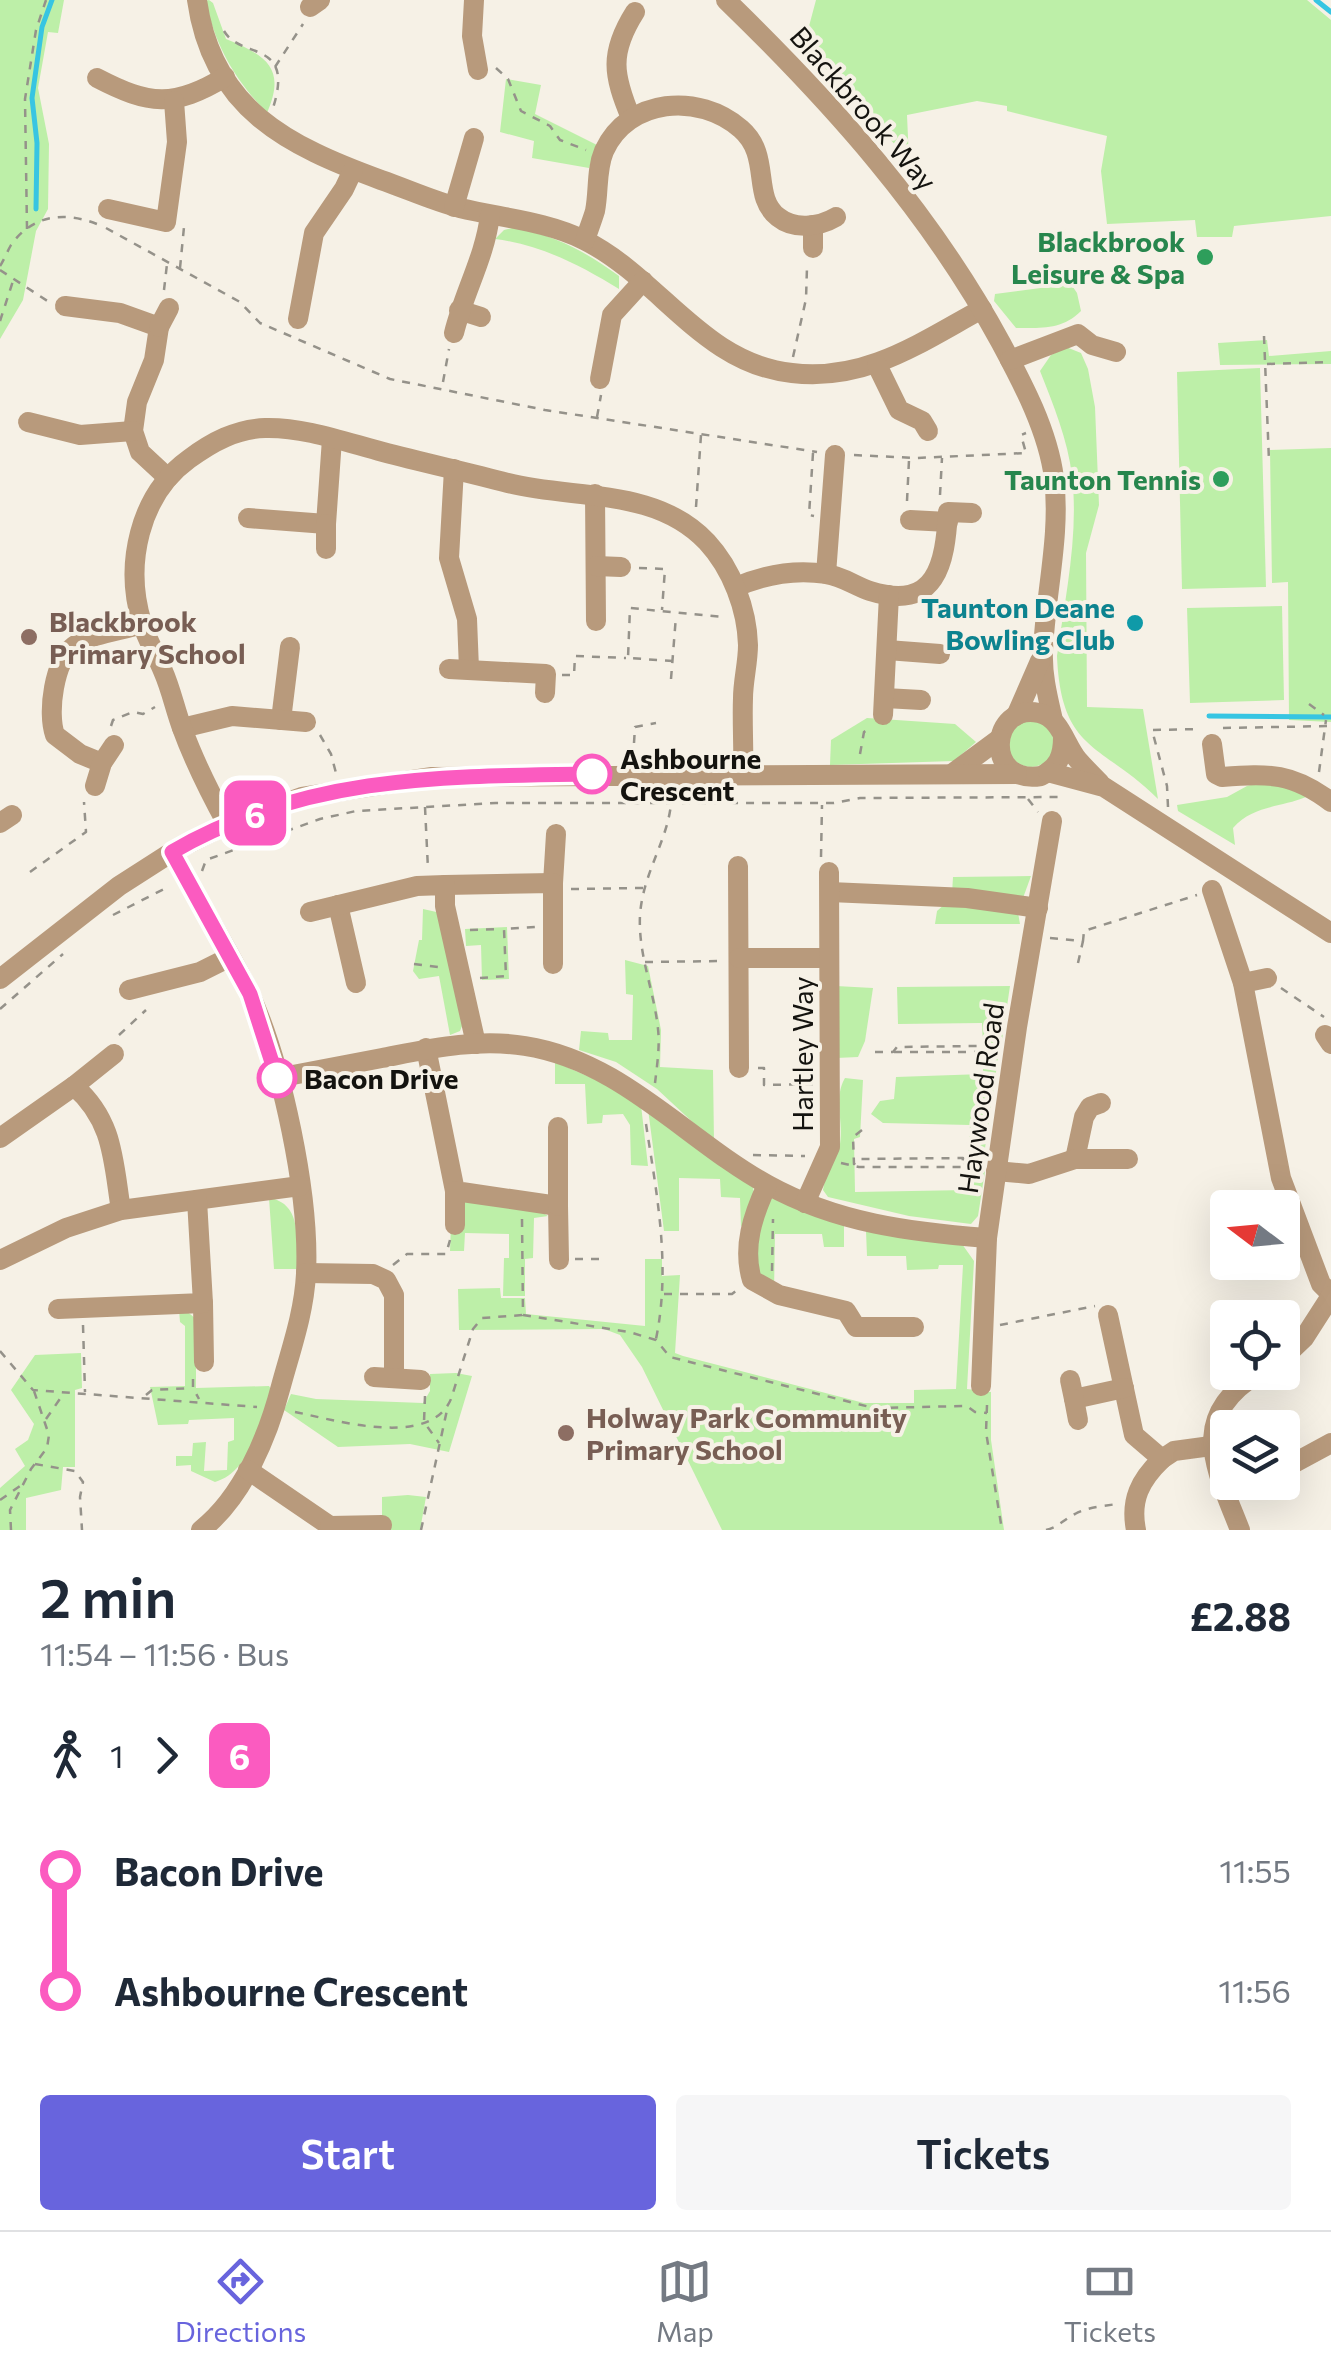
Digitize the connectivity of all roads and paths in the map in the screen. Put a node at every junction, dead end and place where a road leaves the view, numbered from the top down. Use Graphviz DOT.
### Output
graph roads {
  1 [pos="46,0"];
  2 [pos="197,0"];
  3 [pos="474,0"];
  4 [pos="726,0"];
  5 [pos="315,4"];
  6 [pos="625,19"];
  7 [pos="220,21"];
  8 [pos="274,68"];
  9 [pos="480,71"];
  10 [pos="97,78"];
  11 [pos="226,78"];
  12 [pos="174,101"];
  13 [pos="631,118"];
  14 [pos="264,122"];
  15 [pos="476,147"];
  16 [pos="602,156"];
  17 [pos="353,170"];
  18 [pos="454,207"];
  19 [pos="108,209"];
  20 [pos="490,215"];
  21 [pos="836,217"];
  22 [pos="175,224"];
  23 [pos="813,225"];
  24 [pos="27,228"];
  25 [pos="585,240"];
  26 [pos="813,248"];
  27 [pos="167,262"];
  28 [pos="0,268"];
  29 [pos="180,269"];
  30 [pos="14,280"];
  31 [pos="643,281"];
  32 [pos="305,307"];
  33 [pos="982,308"];
  34 [pos="460,310"];
  35 [pos="76,311"];
  36 [pos="164,317"];
  37 [pos="481,317"];
  38 [pos="0,322"];
  39 [pos="454,333"];
  40 [pos="1264,336"];
  41 [pos="1116,352"];
  42 [pos="1010,360"];
  43 [pos="1331,362"];
  44 [pos="1265,364"];
  45 [pos="877,365"];
  46 [pos="790,373"];
  47 [pos="600,379"];
  48 [pos="443,382"];
  49 [pos="597,418"];
  50 [pos="42,420"];
  51 [pos="927,422"];
  52 [pos="1041,428"];
  53 [pos="133,430"];
  54 [pos="701,434"];
  55 [pos="332,439"];
  56 [pos="835,455"];
  57 [pos="942,457"];
  58 [pos="909,458"];
  59 [pos="1268,461"];
  60 [pos="454,468"];
  61 [pos="168,478"];
  62 [pos="595,494"];
  63 [pos="972,514"];
  64 [pos="248,518"];
  65 [pos="910,520"];
  66 [pos="943,522"];
  67 [pos="326,524"];
  68 [pos="695,532"];
  69 [pos="326,549"];
  70 [pos="596,566"];
  71 [pos="621,567"];
  72 [pos="826,574"];
  73 [pos="736,587"];
  74 [pos="890,595"];
  75 [pos="662,612"];
  76 [pos="676,613"];
  77 [pos="745,619"];
  78 [pos="596,621"];
  79 [pos="142,624"];
  80 [pos="290,647"];
  81 [pos="887,650"];
  82 [pos="940,654"];
  83 [pos="1043,654"];
  84 [pos="628,658"];
  85 [pos="673,661"];
  86 [pos="672,679"];
  87 [pos="551,681"];
  88 [pos="172,698"];
  89 [pos="921,700"];
  90 [pos="1309,704"];
  91 [pos="884,706"];
  92 [pos="1016,716"];
  93 [pos="281,720"];
  94 [pos="306,722"];
  95 [pos="1327,722"];
  96 [pos="656,723"];
  97 [pos="182,728"];
  98 [pos="1058,729"];
  99 [pos="111,739"];
  100 [pos="1000,739"];
  101 [pos="1212,744"];
  102 [pos="102,763"];
  103 [pos="953,773"];
  104 [pos="632,774"];
  105 [pos="742,774"];
  106 [pos="1017,774"];
  107 [pos="855,776"];
  108 [pos="1060,782"];
  109 [pos="1104,787"];
  110 [pos="339,790"];
  111 [pos="90,794"];
  112 [pos="1324,795"];
  113 [pos="822,803"];
  114 [pos="672,804"];
  115 [pos="424,806"];
  116 [pos="1052,821"];
  117 [pos="227,824"];
  118 [pos="556,834"];
  119 [pos="172,852"];
  120 [pos="738,866"];
  121 [pos="30,872"];
  122 [pos="202,872"];
  123 [pos="829,882"];
  124 [pos="437,885"];
  125 [pos="553,886"];
  126 [pos="167,887"];
  127 [pos="644,888"];
  128 [pos="1212,890"];
  129 [pos="338,905"];
  130 [pos="1038,908"];
  131 [pos="310,912"];
  132 [pos="114,914"];
  133 [pos="553,927"];
  134 [pos="504,928"];
  135 [pos="451,930"];
  136 [pos="1331,933"];
  137 [pos="1033,936"];
  138 [pos="1083,942"];
  139 [pos="73,946"];
  140 [pos="230,957"];
  141 [pos="829,958"];
  142 [pos="739,960"];
  143 [pos="644,962"];
  144 [pos="1078,963"];
  145 [pos="414,964"];
  146 [pos="553,964"];
  147 [pos="461,974"];
  148 [pos="1267,978"];
  149 [pos="0,979"];
  150 [pos="356,983"];
  151 [pos="1243,983"];
  152 [pos="129,990"];
  153 [pos="0,1009"];
  154 [pos="146,1010"];
  155 [pos="1328,1040"];
  156 [pos="476,1044"];
  157 [pos="426,1048"];
  158 [pos="875,1052"];
  159 [pos="893,1052"];
  160 [pos="114,1054"];
  161 [pos="739,1068"];
  162 [pos="277,1078"];
  163 [pos="830,1084"];
  164 [pos="74,1086"];
  165 [pos="648,1101"];
  166 [pos="1101,1103"];
  167 [pos="866,1126"];
  168 [pos="558,1127"];
  169 [pos="2,1150"];
  170 [pos="722,1154"];
  171 [pos="826,1156"];
  172 [pos="1076,1158"];
  173 [pos="1117,1164"];
  174 [pos="858,1167"];
  175 [pos="996,1171"];
  176 [pos="300,1186"];
  177 [pos="771,1186"];
  178 [pos="455,1191"];
  179 [pos="197,1200"];
  180 [pos="522,1202"];
  181 [pos="805,1203"];
  182 [pos="558,1206"];
  183 [pos="121,1210"];
  184 [pos="455,1224"];
  185 [pos="988,1238"];
  186 [pos="602,1259"];
  187 [pos="0,1260"];
  188 [pos="559,1260"];
  189 [pos="306,1273"];
  190 [pos="380,1276"];
  191 [pos="766,1290"];
  192 [pos="736,1291"];
  193 [pos="663,1294"];
  194 [pos="1331,1295"];
  195 [pos="203,1302"];
  196 [pos="58,1309"];
  197 [pos="83,1309"];
  198 [pos="1108,1315"];
  199 [pos="914,1327"];
  200 [pos="984,1328"];
  201 [pos="656,1340"];
  202 [pos="1300,1342"];
  203 [pos="6,1359"];
  204 [pos="204,1362"];
  205 [pos="0,1365"];
  206 [pos="420,1380"];
  207 [pos="981,1386"];
  208 [pos="193,1388"];
  209 [pos="1124,1388"];
  210 [pos="33,1390"];
  211 [pos="1237,1390"];
  212 [pos="65,1392"];
  213 [pos="85,1392"];
  214 [pos="145,1396"];
  215 [pos="201,1402"];
  216 [pos="447,1410"];
  217 [pos="1221,1410"];
  218 [pos="987,1413"];
  219 [pos="1078,1420"];
  220 [pos="45,1422"];
  221 [pos="439,1443"];
  222 [pos="1331,1443"];
  223 [pos="1210,1446"];
  224 [pos="1162,1459"];
  225 [pos="35,1464"];
  226 [pos="1300,1468"];
  227 [pos="248,1470"];
  228 [pos="22,1485"];
  229 [pos="0,1500"];
  230 [pos="1228,1500"];
  231 [pos="1134,1520"];
  232 [pos="382,1525"];
  233 [pos="330,1528"];
  234 [pos="11,1530"];
  235 [pos="82,1530"];
  236 [pos="201,1530"];
  237 [pos="421,1530"];
  238 [pos="1002,1530"];
  239 [pos="1046,1530"];
  240 [pos="1240,1530"];
  1 -- 24 [label="path"];
  2 -- 11 [label="street"];
  3 -- 9 [label="street"];
  4 -- 33 [label="street, Blackbrook Way"];
  5 -- 8 [label="path"];
  6 -- 13 [label="street"];
  7 -- 8 [label="path"];
  8 -- 14 [label="path"];
  9 -- 16 [label="path"];
  10 -- 12 [label="street"];
  11 -- 12 [label="street"];
  11 -- 14 [label="street"];
  12 -- 22 [label="street"];
  13 -- 16 [label="street"];
  13 -- 23 [label="street"];
  14 -- 17 [label="street"];
  15 -- 18 [label="street"];
  16 -- 25 [label="street"];
  17 -- 18 [label="street"];
  17 -- 32 [label="street"];
  18 -- 20 [label="street"];
  19 -- 22 [label="street"];
  20 -- 25 [label="street"];
  20 -- 34 [label="street"];
  21 -- 23 [label="street"];
  22 -- 29 [label="path"];
  23 -- 26 [label="street"];
  24 -- 27 [label="path"];
  24 -- 28 [label="path"];
  25 -- 31 [label="street"];
  26 -- 46 [label="path"];
  27 -- 29 [label="path"];
  27 -- 36 [label="path"];
  28 -- 30 [label="path"];
  29 -- 49 [label="path"];
  30 -- 35 [label="path"];
  30 -- 38 [label="path"];
  31 -- 46 [label="street"];
  31 -- 47 [label="street"];
  33 -- 42 [label="street, Blackbrook Way"];
  33 -- 45 [label="street"];
  34 -- 37 [label="street"];
  34 -- 39 [label="street"];
  35 -- 36 [label="street"];
  36 -- 53 [label="street"];
  39 -- 48 [label="path"];
  40 -- 44 [label="path"];
  41 -- 42 [label="street"];
  42 -- 52 [label="street, Blackbrook Way"];
  43 -- 44 [label="path"];
  44 -- 59 [label="path"];
  45 -- 46 [label="street"];
  45 -- 51 [label="street"];
  47 -- 49 [label="path"];
  49 -- 54 [label="path"];
  50 -- 53 [label="street"];
  52 -- 57 [label="path"];
  52 -- 83 [label="street, Blackbrook Way"];
  53 -- 61 [label="street"];
  54 -- 56 [label="path"];
  54 -- 68 [label="path"];
  55 -- 60 [label="street"];
  55 -- 61 [label="street"];
  55 -- 67 [label="street"];
  56 -- 58 [label="path"];
  56 -- 72 [label="street"];
  57 -- 58 [label="path"];
  57 -- 66 [label="path"];
  58 -- 65 [label="path"];
  60 -- 62 [label="street"];
  60 -- 87 [label="street"];
  61 -- 79 [label="street"];
  62 -- 68 [label="street"];
  62 -- 70 [label="street"];
  63 -- 66 [label="street"];
  64 -- 67 [label="street"];
  65 -- 66 [label="street"];
  66 -- 74 [label="street"];
  67 -- 69 [label="street"];
  68 -- 73 [label="street"];
  70 -- 71 [label="street"];
  70 -- 78 [label="street"];
  71 -- 75 [label="path"];
  72 -- 73 [label="street"];
  72 -- 74 [label="street"];
  73 -- 77 [label="street"];
  74 -- 81 [label="street"];
  75 -- 76 [label="path"];
  75 -- 84 [label="path"];
  76 -- 77 [label="path"];
  76 -- 85 [label="path"];
  77 -- 105 [label="street"];
  79 -- 88 [label="street"];
  79 -- 102 [label="street"];
  80 -- 93 [label="street"];
  81 -- 82 [label="street"];
  81 -- 91 [label="street"];
  83 -- 92 [label="street, Blackbrook Way"];
  83 -- 98 [label="street, Blackbrook Way"];
  84 -- 85 [label="path"];
  84 -- 87 [label="path"];
  85 -- 86 [label="path"];
  88 -- 97 [label="street"];
  88 -- 99 [label="path"];
  89 -- 91 [label="street"];
  90 -- 95 [label="path"];
  91 -- 107 [label="path"];
  92 -- 98 [label="street"];
  92 -- 100 [label="street"];
  93 -- 94 [label="street"];
  93 -- 97 [label="street"];
  94 -- 110 [label="path"];
  95 -- 112 [label="path"];
  96 -- 104 [label="path"];
  97 -- 117 [label="street"];
  98 -- 108 [label="street"];
  98 -- 109 [label="street"];
  99 -- 102 [label="street"];
  100 -- 103 [label="street"];
  100 -- 106 [label="street"];
  101 -- 112 [label="street"];
  102 -- 111 [label="street"];
  103 -- 106 [label="street"];
  103 -- 107 [label="street"];
  104 -- 105 [label="street"];
  104 -- 110 [label="street"];
  105 -- 107 [label="street"];
  106 -- 108 [label="street"];
  108 -- 109 [label="street"];
  108 -- 113 [label="path"];
  108 -- 116 [label="path"];
  109 -- 136 [label="street"];
  110 -- 117 [label="street"];
  111 -- 121 [label="path"];
  113 -- 114 [label="path"];
  113 -- 123 [label="path"];
  114 -- 115 [label="path"];
  114 -- 127 [label="path"];
  115 -- 122 [label="path"];
  115 -- 124 [label="path"];
  116 -- 130 [label="street, Haywood Road"];
  117 -- 119 [label="street"];
  118 -- 125 [label="street"];
  119 -- 140 [label="street"];
  119 -- 149 [label="street"];
  120 -- 142 [label="street"];
  123 -- 130 [label="street"];
  123 -- 141 [label="street, Hartley Way"];
  124 -- 125 [label="street"];
  124 -- 129 [label="street"];
  124 -- 135 [label="street"];
  125 -- 127 [label="path"];
  125 -- 133 [label="street"];
  126 -- 132 [label="path"];
  127 -- 143 [label="path"];
  128 -- 138 [label="path"];
  128 -- 151 [label="street"];
  129 -- 131 [label="street"];
  129 -- 150 [label="street"];
  130 -- 137 [label="street, Haywood Road"];
  133 -- 134 [label="path"];
  133 -- 146 [label="street"];
  134 -- 135 [label="path"];
  134 -- 147 [label="path"];
  135 -- 147 [label="street"];
  137 -- 138 [label="path"];
  137 -- 175 [label="street, Haywood Road"];
  138 -- 144 [label="path"];
  139 -- 153 [label="path"];
  140 -- 152 [label="street"];
  140 -- 162 [label="street"];
  141 -- 142 [label="street, Hartley Way"];
  141 -- 163 [label="street, Hartley Way"];
  142 -- 143 [label="path"];
  142 -- 161 [label="street"];
  143 -- 165 [label="path"];
  145 -- 147 [label="path"];
  147 -- 156 [label="street"];
  148 -- 151 [label="street"];
  148 -- 155 [label="path"];
  151 -- 194 [label="street"];
  154 -- 160 [label="path"];
  156 -- 157 [label="street"];
  156 -- 165 [label="street"];
  157 -- 162 [label="street"];
  157 -- 178 [label="street"];
  158 -- 159 [label="path"];
  159 -- 159 [label="path"];
  160 -- 164 [label="street"];
  161 -- 163 [label="path"];
  162 -- 176 [label="street"];
  163 -- 171 [label="street, Hartley Way"];
  164 -- 169 [label="street"];
  164 -- 183 [label="street"];
  165 -- 170 [label="street"];
  165 -- 193 [label="path"];
  166 -- 172 [label="street"];
  167 -- 174 [label="path"];
  168 -- 182 [label="street"];
  170 -- 171 [label="path"];
  170 -- 177 [label="street"];
  171 -- 181 [label="street, Hartley Way"];
  172 -- 173 [label="street"];
  172 -- 175 [label="street"];
  175 -- 185 [label="street, Haywood Road"];
  176 -- 179 [label="street"];
  176 -- 189 [label="street"];
  177 -- 181 [label="street"];
  177 -- 191 [label="path"];
  177 -- 191 [label="street"];
  178 -- 180 [label="street"];
  178 -- 184 [label="street"];
  179 -- 183 [label="street"];
  179 -- 195 [label="street"];
  180 -- 182 [label="street"];
  180 -- 201 [label="path"];
  181 -- 185 [label="street"];
  182 -- 188 [label="street"];
  183 -- 187 [label="street"];
  184 -- 190 [label="path"];
  185 -- 200 [label="street, Haywood Road"];
  186 -- 188 [label="path"];
  189 -- 190 [label="street"];
  189 -- 227 [label="street"];
  190 -- 206 [label="street"];
  191 -- 192 [label="street"];
  191 -- 199 [label="street"];
  192 -- 193 [label="path"];
  193 -- 201 [label="path"];
  194 -- 202 [label="street"];
  195 -- 197 [label="street"];
  195 -- 204 [label="street"];
  196 -- 197 [label="street"];
  197 -- 213 [label="path"];
  198 -- 200 [label="path"];
  198 -- 209 [label="street"];
  200 -- 207 [label="street, Haywood Road"];
  201 -- 218 [label="path"];
  203 -- 205 [label="path"];
  204 -- 208 [label="path"];
  206 -- 221 [label="path"];
  207 -- 218 [label="path"];
  208 -- 214 [label="path"];
  208 -- 215 [label="path"];
  209 -- 219 [label="street"];
  209 -- 224 [label="street"];
  210 -- 220 [label="path"];
  211 -- 217 [label="street"];
  212 -- 220 [label="path"];
  216 -- 221 [label="path"];
  218 -- 238 [label="path"];
  220 -- 225 [label="path"];
  221 -- 237 [label="path"];
  222 -- 226 [label="street"];
  223 -- 224 [label="street"];
  224 -- 231 [label="street"];
  225 -- 228 [label="path"];
  225 -- 235 [label="path"];
  227 -- 233 [label="street"];
  227 -- 236 [label="street"];
  228 -- 229 [label="path"];
  228 -- 234 [label="path"];
  230 -- 240 [label="street"];
  231 -- 239 [label="path"];
  232 -- 233 [label="street"];
}
